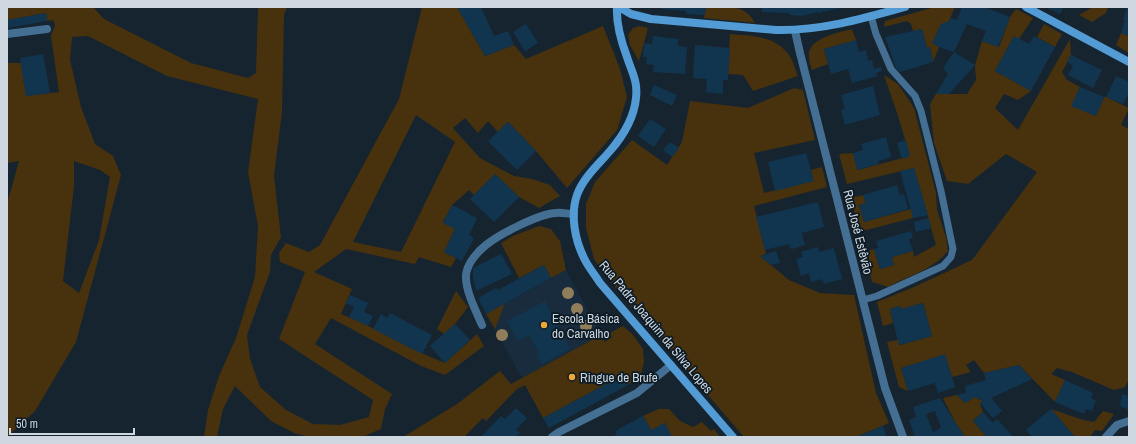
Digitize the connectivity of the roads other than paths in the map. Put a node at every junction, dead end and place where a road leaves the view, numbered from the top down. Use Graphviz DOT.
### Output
graph roads {
  1 [pos="618,7"];
  2 [pos="905,7"];
  3 [pos="1026,7"];
  4 [pos="871,16"];
  5 [pos="47,28"];
  6 [pos="795,31"];
  7 [pos="7,34"];
  8 [pos="1129,62"];
  9 [pos="574,214"];
  10 [pos="863,300"];
  11 [pos="482,325"];
  12 [pos="671,365"];
  13 [pos="1129,421"];
  14 [pos="552,437"];
  15 [pos="733,437"];
  16 [pos="903,437"];
  17 [pos="1106,437"];
  1 -- 6 [label="street"];
  1 -- 9 [label="street, Rua Padre Joaquim da Silva Lopes"];
  2 -- 4 [label="street"];
  3 -- 8 [label="street"];
  4 -- 6 [label="street"];
  4 -- 10 [label="lane"];
  5 -- 7 [label="street"];
  6 -- 10 [label="street, Rua José Estêvão"];
  9 -- 11 [label="street"];
  9 -- 12 [label="street, Rua Padre Joaquim da Silva Lopes"];
  10 -- 16 [label="street, Rua José Estêvão"];
  12 -- 14 [label="street"];
  12 -- 15 [label="street, Rua Padre Joaquim da Silva Lopes"];
  13 -- 17 [label="street"];
}
